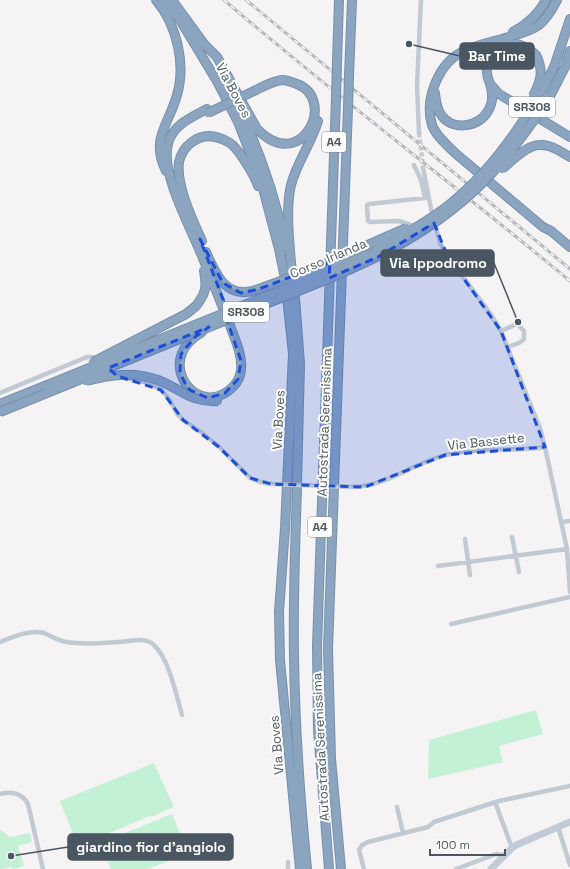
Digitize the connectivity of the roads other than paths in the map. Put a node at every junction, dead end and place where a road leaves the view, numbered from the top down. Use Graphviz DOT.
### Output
graph roads {
  1 [pos="156,0"];
  2 [pos="163,0"];
  3 [pos="172,0"];
  4 [pos="339,0"];
  5 [pos="352,0"];
  6 [pos="421,0"];
  7 [pos="546,0"];
  8 [pos="557,0"];
  9 [pos="570,19"];
  10 [pos="501,39"];
  11 [pos="201,41"];
  12 [pos="570,51"];
  13 [pos="491,85"];
  14 [pos="255,88"];
  15 [pos="434,88"];
  16 [pos="232,94"];
  17 [pos="237,103"];
  18 [pos="208,111"];
  19 [pos="419,132"];
  20 [pos="570,137"];
  21 [pos="506,144"];
  22 [pos="570,157"];
  23 [pos="414,165"];
  24 [pos="423,168"];
  25 [pos="173,186"];
  26 [pos="478,188"];
  27 [pos="183,193"];
  28 [pos="438,213"];
  29 [pos="434,222"];
  30 [pos="193,234"];
  31 [pos="200,238"];
  32 [pos="570,247"];
  33 [pos="281,258"];
  34 [pos="295,298"];
  35 [pos="209,327"];
  36 [pos="501,331"];
  37 [pos="508,346"];
  38 [pos="45,386"];
  39 [pos="62,387"];
  40 [pos="0,393"];
  41 [pos="217,399"];
  42 [pos="0,404"];
  43 [pos="0,412"];
  44 [pos="545,447"];
  45 [pos="561,522"];
  46 [pos="570,522"];
  47 [pos="512,537"];
  48 [pos="465,539"];
  49 [pos="567,549"];
  50 [pos="516,556"];
  51 [pos="468,563"];
  52 [pos="438,566"];
  53 [pos="519,572"];
  54 [pos="470,574"];
  55 [pos="570,592"];
  56 [pos="570,597"];
  57 [pos="451,624"];
  58 [pos="0,642"];
  59 [pos="182,715"];
  60 [pos="570,786"];
  61 [pos="0,794"];
  62 [pos="495,802"];
  63 [pos="396,807"];
  64 [pos="570,822"];
  65 [pos="558,826"];
  66 [pos="403,833"];
  67 [pos="514,846"];
  68 [pos="504,856"];
  69 [pos="288,862"];
  70 [pos="570,862"];
  71 [pos="43,869"];
  72 [pos="288,869"];
  73 [pos="300,869"];
  74 [pos="307,869"];
  75 [pos="329,869"];
  76 [pos="341,869"];
  77 [pos="364,869"];
  78 [pos="456,869"];
  79 [pos="491,869"];
  1 -- 25 [label="highway"];
  2 -- 33 [label="highway, Via Boves"];
  3 -- 11 [label="highway, Via Boves"];
  4 -- 75 [label="highway, Autostrada Serenissima / A4, bridge"];
  5 -- 76 [label="highway, Autostrada Serenissima / A4, bridge"];
  6 -- 19 [label="street"];
  7 -- 10 [label="highway"];
  8 -- 10 [label="highway"];
  9 -- 21 [label="highway, Corso Irlanda / SR308, bridge"];
  10 -- 15 [label="highway"];
  11 -- 14 [label="highway"];
  11 -- 16 [label="highway, Via Boves"];
  12 -- 26 [label="highway, Corso Irlanda / SR308, bridge"];
  13 -- 15 [label="highway"];
  13 -- 20 [label="highway"];
  13 -- 21 [label="highway, bridge"];
  14 -- 17 [label="highway, Via Boves"];
  14 -- 18 [label="highway"];
  15 -- 32 [label="highway"];
  18 -- 25 [label="highway"];
  18 -- 27 [label="highway"];
  21 -- 28 [label="highway, Corso Irlanda / SR308, bridge"];
  22 -- 26 [label="highway, bridge"];
  23 -- 29 [label="street"];
  24 -- 29 [label="street"];
  25 -- 30 [label="highway"];
  26 -- 35 [label="highway, Corso Irlanda / SR308, bridge"];
  27 -- 31 [label="highway"];
  27 -- 33 [label="highway"];
  28 -- 31 [label="highway, bridge"];
  28 -- 38 [label="highway, Corso Irlanda / SR308, bridge"];
  29 -- 36 [label="street"];
  30 -- 38 [label="highway, bridge"];
  30 -- 41 [label="highway"];
  31 -- 41 [label="highway"];
  33 -- 73 [label="highway, Via Boves"];
  34 -- 74 [label="highway, Via Boves"];
  35 -- 39 [label="highway, Corso Irlanda / SR308, bridge"];
  35 -- 41 [label="highway, bridge"];
  36 -- 37 [label="street"];
  36 -- 37 [label="street"];
  37 -- 44 [label="street"];
  38 -- 42 [label="highway, Corso Irlanda / SR308"];
  39 -- 41 [label="highway, bridge"];
  39 -- 43 [label="highway, Corso Irlanda / SR308, bridge"];
  40 -- 44 [label="street, Via Bassette, bridge"];
  44 -- 45 [label="street"];
  45 -- 46 [label="street"];
  45 -- 49 [label="street"];
  47 -- 50 [label="street"];
  48 -- 51 [label="street"];
  49 -- 50 [label="street"];
  49 -- 55 [label="street"];
  50 -- 51 [label="street"];
  50 -- 53 [label="street"];
  51 -- 52 [label="street"];
  51 -- 54 [label="street"];
  56 -- 57 [label="street"];
  58 -- 59 [label="street"];
  60 -- 62 [label="street"];
  61 -- 71 [label="street"];
  62 -- 66 [label="street"];
  62 -- 67 [label="street"];
  63 -- 66 [label="street"];
  64 -- 65 [label="street"];
  65 -- 67 [label="street"];
  65 -- 70 [label="street"];
  66 -- 77 [label="street"];
  67 -- 68 [label="street"];
  68 -- 78 [label="street"];
  68 -- 79 [label="street"];
  69 -- 72 [label="street"];
}
